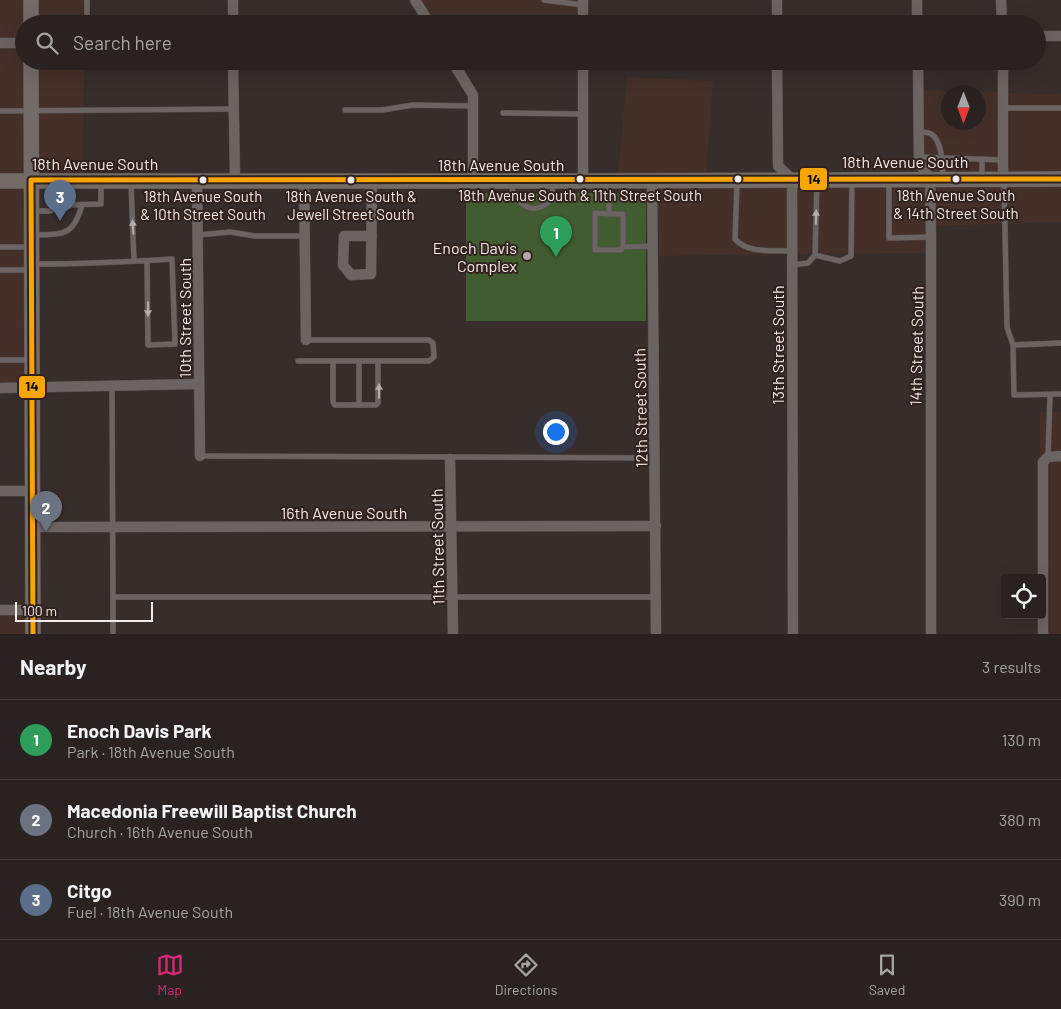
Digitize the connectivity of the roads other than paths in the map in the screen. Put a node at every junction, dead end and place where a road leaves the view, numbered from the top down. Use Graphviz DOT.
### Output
graph roads {
  1 [pos="31,0"];
  2 [pos="87,0"];
  3 [pos="233,0"];
  4 [pos="415,0"];
  5 [pos="544,0"];
  6 [pos="777,0"];
  7 [pos="917,0"];
  8 [pos="1001,0"];
  9 [pos="561,1"];
  10 [pos="583,2"];
  11 [pos="31,15"];
  12 [pos="88,15"];
  13 [pos="233,15"];
  14 [pos="424,15"];
  15 [pos="583,15"];
  16 [pos="777,15"];
  17 [pos="917,15"];
  18 [pos="1002,15"];
  19 [pos="1046,36"];
  20 [pos="1061,36"];
  21 [pos="0,43"];
  22 [pos="15,43"];
  23 [pos="31,70"];
  24 [pos="233,70"];
  25 [pos="457,70"];
  26 [pos="583,70"];
  27 [pos="777,70"];
  28 [pos="918,70"];
  29 [pos="1003,70"];
  30 [pos="473,100"];
  31 [pos="1003,108"];
  32 [pos="1061,108"];
  33 [pos="234,109"];
  34 [pos="345,110"];
  35 [pos="0,111"];
  36 [pos="31,111"];
  37 [pos="502,113"];
  38 [pos="583,114"];
  39 [pos="918,132"];
  40 [pos="918,157"];
  41 [pos="941,157"];
  42 [pos="982,159"];
  43 [pos="1004,160"];
  44 [pos="888,178"];
  45 [pos="936,178"];
  46 [pos="982,178"];
  47 [pos="1004,178"];
  48 [pos="1061,178"];
  49 [pos="792,179"];
  50 [pos="817,179"];
  51 [pos="852,179"];
  52 [pos="0,180"];
  53 [pos="31,180"];
  54 [pos="65,180"];
  55 [pos="101,180"];
  56 [pos="131,180"];
  57 [pos="197,180"];
  58 [pos="235,180"];
  59 [pos="304,180"];
  60 [pos="737,180"];
  61 [pos="372,181"];
  62 [pos="609,181"];
  63 [pos="652,181"];
  64 [pos="473,182"];
  65 [pos="510,182"];
  66 [pos="553,182"];
  67 [pos="583,182"];
  68 [pos="66,205"];
  69 [pos="82,205"];
  70 [pos="31,211"];
  71 [pos="609,214"];
  72 [pos="198,234"];
  73 [pos="305,236"];
  74 [pos="372,236"];
  75 [pos="931,237"];
  76 [pos="31,241"];
  77 [pos="653,246"];
  78 [pos="0,247"];
  79 [pos="624,247"];
  80 [pos="792,251"];
  81 [pos="815,255"];
  82 [pos="134,261"];
  83 [pos="148,261"];
  84 [pos="792,265"];
  85 [pos="32,267"];
  86 [pos="0,270"];
  87 [pos="306,340"];
  88 [pos="1061,343"];
  89 [pos="1012,345"];
  90 [pos="0,360"];
  91 [pos="32,360"];
  92 [pos="298,360"];
  93 [pos="332,360"];
  94 [pos="358,360"];
  95 [pos="378,360"];
  96 [pos="199,384"];
  97 [pos="112,386"];
  98 [pos="0,388"];
  99 [pos="32,388"];
  100 [pos="1061,394"];
  101 [pos="1050,395"];
  102 [pos="359,405"];
  103 [pos="200,456"];
  104 [pos="1061,456"];
  105 [pos="655,458"];
  106 [pos="450,459"];
  107 [pos="1046,461"];
  108 [pos="0,491"];
  109 [pos="32,491"];
  110 [pos="656,526"];
  111 [pos="32,527"];
  112 [pos="113,527"];
  113 [pos="451,527"];
  114 [pos="113,597"];
  115 [pos="452,597"];
  116 [pos="656,597"];
  117 [pos="0,610"];
  118 [pos="32,610"];
  119 [pos="33,634"];
  120 [pos="113,634"];
  121 [pos="453,634"];
  122 [pos="656,634"];
  123 [pos="793,634"];
  124 [pos="931,634"];
  125 [pos="1043,634"];
  1 -- 11 [label="street"];
  2 -- 12 [label="lane"];
  3 -- 13 [label="street"];
  4 -- 14 [label="street"];
  5 -- 9 [label="lane"];
  6 -- 16 [label="street"];
  7 -- 17 [label="street"];
  8 -- 18 [label="street"];
  9 -- 10 [label="lane"];
  10 -- 15 [label="street"];
  19 -- 20 [label="street"];
  21 -- 22 [label="street"];
  23 -- 36 [label="street"];
  24 -- 33 [label="street"];
  25 -- 30 [label="street"];
  26 -- 38 [label="street"];
  27 -- 49 [label="street"];
  28 -- 39 [label="street, 14th Street South"];
  29 -- 31 [label="street"];
  30 -- 34 [label="lane"];
  30 -- 64 [label="street"];
  31 -- 32 [label="lane"];
  31 -- 43 [label="street"];
  33 -- 36 [label="lane"];
  33 -- 58 [label="street"];
  35 -- 36 [label="lane"];
  36 -- 53 [label="street"];
  37 -- 38 [label="lane"];
  38 -- 67 [label="street"];
  39 -- 40 [label="street, 14th Street South"];
  39 -- 41 [label="lane"];
  40 -- 41 [label="lane"];
  40 -- 45 [label="street, 14th Street South"];
  41 -- 42 [label="lane"];
  41 -- 45 [label="lane"];
  42 -- 43 [label="lane"];
  42 -- 46 [label="lane"];
  43 -- 47 [label="street"];
  44 -- 45 [label="street, 18th Avenue South"];
  44 -- 51 [label="street, 18th Avenue South"];
  44 -- 75 [label="lane"];
  45 -- 46 [label="street, 18th Avenue South"];
  45 -- 75 [label="street, 14th Street South"];
  46 -- 47 [label="street, 18th Avenue South"];
  47 -- 48 [label="street, 18th Avenue South"];
  47 -- 89 [label="lane"];
  49 -- 50 [label="street, 18th Avenue South"];
  49 -- 60 [label="street, 18th Avenue South"];
  49 -- 80 [label="street, 13th Street South"];
  50 -- 51 [label="street, 18th Avenue South"];
  81 -- 50 [label="lane, one-way"];
  51 -- 81 [label="lane"];
  52 -- 53 [label="street, 18th Avenue South"];
  53 -- 54 [label="street, 18th Avenue South"];
  53 -- 70 [label="street"];
  54 -- 55 [label="street, 18th Avenue South"];
  54 -- 68 [label="lane"];
  55 -- 56 [label="street, 18th Avenue South"];
  55 -- 69 [label="lane"];
  56 -- 57 [label="street, 18th Avenue South"];
  82 -- 56 [label="lane, one-way"];
  57 -- 58 [label="street, 18th Avenue South"];
  57 -- 72 [label="street, 10th Street South"];
  58 -- 59 [label="street, 18th Avenue South"];
  59 -- 61 [label="street, 18th Avenue South"];
  59 -- 73 [label="street"];
  60 -- 63 [label="street, 18th Avenue South"];
  60 -- 80 [label="lane"];
  61 -- 64 [label="street, 18th Avenue South"];
  61 -- 74 [label="street"];
  62 -- 63 [label="street, 18th Avenue South"];
  62 -- 67 [label="street, 18th Avenue South"];
  62 -- 71 [label="lane"];
  63 -- 77 [label="street, 12th Street South"];
  64 -- 65 [label="street, 18th Avenue South"];
  65 -- 66 [label="street, 18th Avenue South"];
  65 -- 66 [label="lane"];
  66 -- 67 [label="street, 18th Avenue South"];
  68 -- 69 [label="lane"];
  68 -- 70 [label="lane"];
  69 -- 76 [label="lane"];
  70 -- 76 [label="street"];
  71 -- 79 [label="lane"];
  71 -- 79 [label="lane"];
  72 -- 73 [label="lane"];
  72 -- 96 [label="street, 10th Street South"];
  73 -- 87 [label="street"];
  74 -- 74 [label="street"];
  75 -- 124 [label="street, 14th Street South"];
  76 -- 78 [label="lane"];
  76 -- 85 [label="street"];
  77 -- 79 [label="lane"];
  77 -- 105 [label="street, 12th Street South"];
  80 -- 84 [label="street, 13th Street South"];
  81 -- 84 [label="lane"];
  82 -- 83 [label="lane"];
  82 -- 85 [label="lane"];
  83 -- 83 [label="lane, one-way"];
  84 -- 123 [label="street, 13th Street South"];
  85 -- 86 [label="lane"];
  85 -- 91 [label="street"];
  87 -- 95 [label="lane"];
  88 -- 89 [label="lane"];
  89 -- 101 [label="lane"];
  90 -- 91 [label="lane"];
  91 -- 99 [label="street"];
  92 -- 93 [label="lane"];
  93 -- 94 [label="lane"];
  93 -- 102 [label="lane"];
  94 -- 95 [label="lane"];
  94 -- 102 [label="lane"];
  102 -- 95 [label="lane, one-way"];
  96 -- 97 [label="street"];
  96 -- 103 [label="street, 10th Street South"];
  97 -- 99 [label="street"];
  97 -- 112 [label="lane"];
  98 -- 99 [label="street"];
  99 -- 109 [label="street"];
  100 -- 101 [label="lane"];
  101 -- 107 [label="lane"];
  103 -- 106 [label="lane"];
  104 -- 107 [label="street"];
  105 -- 106 [label="lane"];
  105 -- 110 [label="street, 12th Street South"];
  106 -- 113 [label="street, 11th Street South"];
  107 -- 125 [label="street"];
  108 -- 109 [label="street"];
  109 -- 111 [label="street"];
  110 -- 113 [label="street, 16th Avenue South"];
  110 -- 116 [label="street, 12th Street South"];
  111 -- 112 [label="street, 16th Avenue South"];
  111 -- 118 [label="street"];
  112 -- 113 [label="street, 16th Avenue South"];
  112 -- 114 [label="lane"];
  113 -- 115 [label="street, 11th Street South"];
  114 -- 115 [label="lane"];
  114 -- 120 [label="lane"];
  115 -- 116 [label="lane"];
  115 -- 121 [label="street, 11th Street South"];
  116 -- 122 [label="street, 12th Street South"];
  117 -- 118 [label="street"];
  118 -- 119 [label="street"];
}
